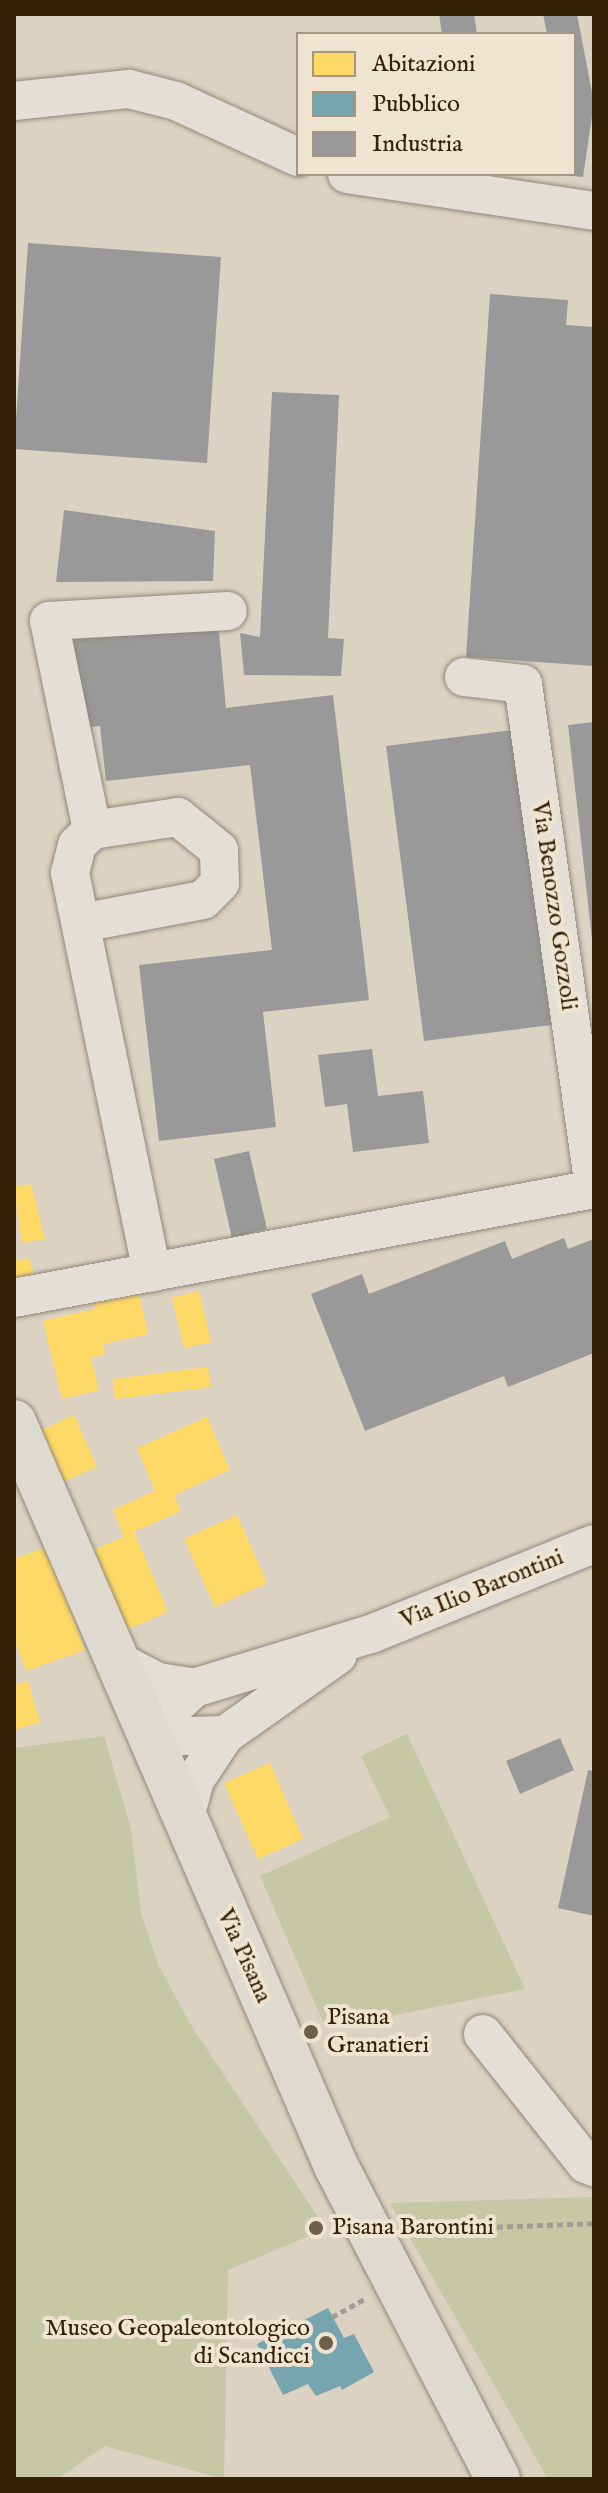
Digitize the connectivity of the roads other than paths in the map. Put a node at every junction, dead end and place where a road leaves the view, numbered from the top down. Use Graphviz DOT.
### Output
graph roads {
  1 [pos="14,101"];
  2 [pos="296,156"];
  3 [pos="360,176"];
  4 [pos="594,211"];
  5 [pos="228,611"];
  6 [pos="464,677"];
  7 [pos="92,830"];
  8 [pos="81,923"];
  9 [pos="594,1188"];
  10 [pos="152,1273"];
  11 [pos="14,1298"];
  12 [pos="14,1422"];
  13 [pos="594,1544"];
  14 [pos="371,1634"];
  15 [pos="121,1663"];
  16 [pos="194,1688"];
  17 [pos="225,1735"];
  18 [pos="150,1737"];
  19 [pos="184,1821"];
  20 [pos="483,2034"];
  21 [pos="594,2167"];
  22 [pos="498,2479"];
  1 -- 2 [label="street"];
  3 -- 4 [label="street"];
  5 -- 7 [label="street"];
  6 -- 9 [label="street, Via Benozzo Gozzoli"];
  7 -- 8 [label="street"];
  7 -- 8 [label="street"];
  8 -- 10 [label="street"];
  9 -- 10 [label="street, Via Benozzo Gozzoli"];
  10 -- 11 [label="street, Via Benozzo Gozzoli"];
  12 -- 15 [label="main road, Via Pisana"];
  13 -- 14 [label="street, Via Ilio Barontini"];
  14 -- 16 [label="street, Via Ilio Barontini"];
  14 -- 17 [label="street, Via Ilio Barontini"];
  15 -- 16 [label="street, Via Ilio Barontini"];
  15 -- 18 [label="main road, Via Pisana"];
  16 -- 18 [label="street, Via Ilio Barontini"];
  17 -- 18 [label="street"];
  17 -- 19 [label="street, Via Ilio Barontini"];
  18 -- 19 [label="main road, Via Pisana"];
  19 -- 22 [label="main road, Via Pisana"];
  20 -- 21 [label="street"];
}
